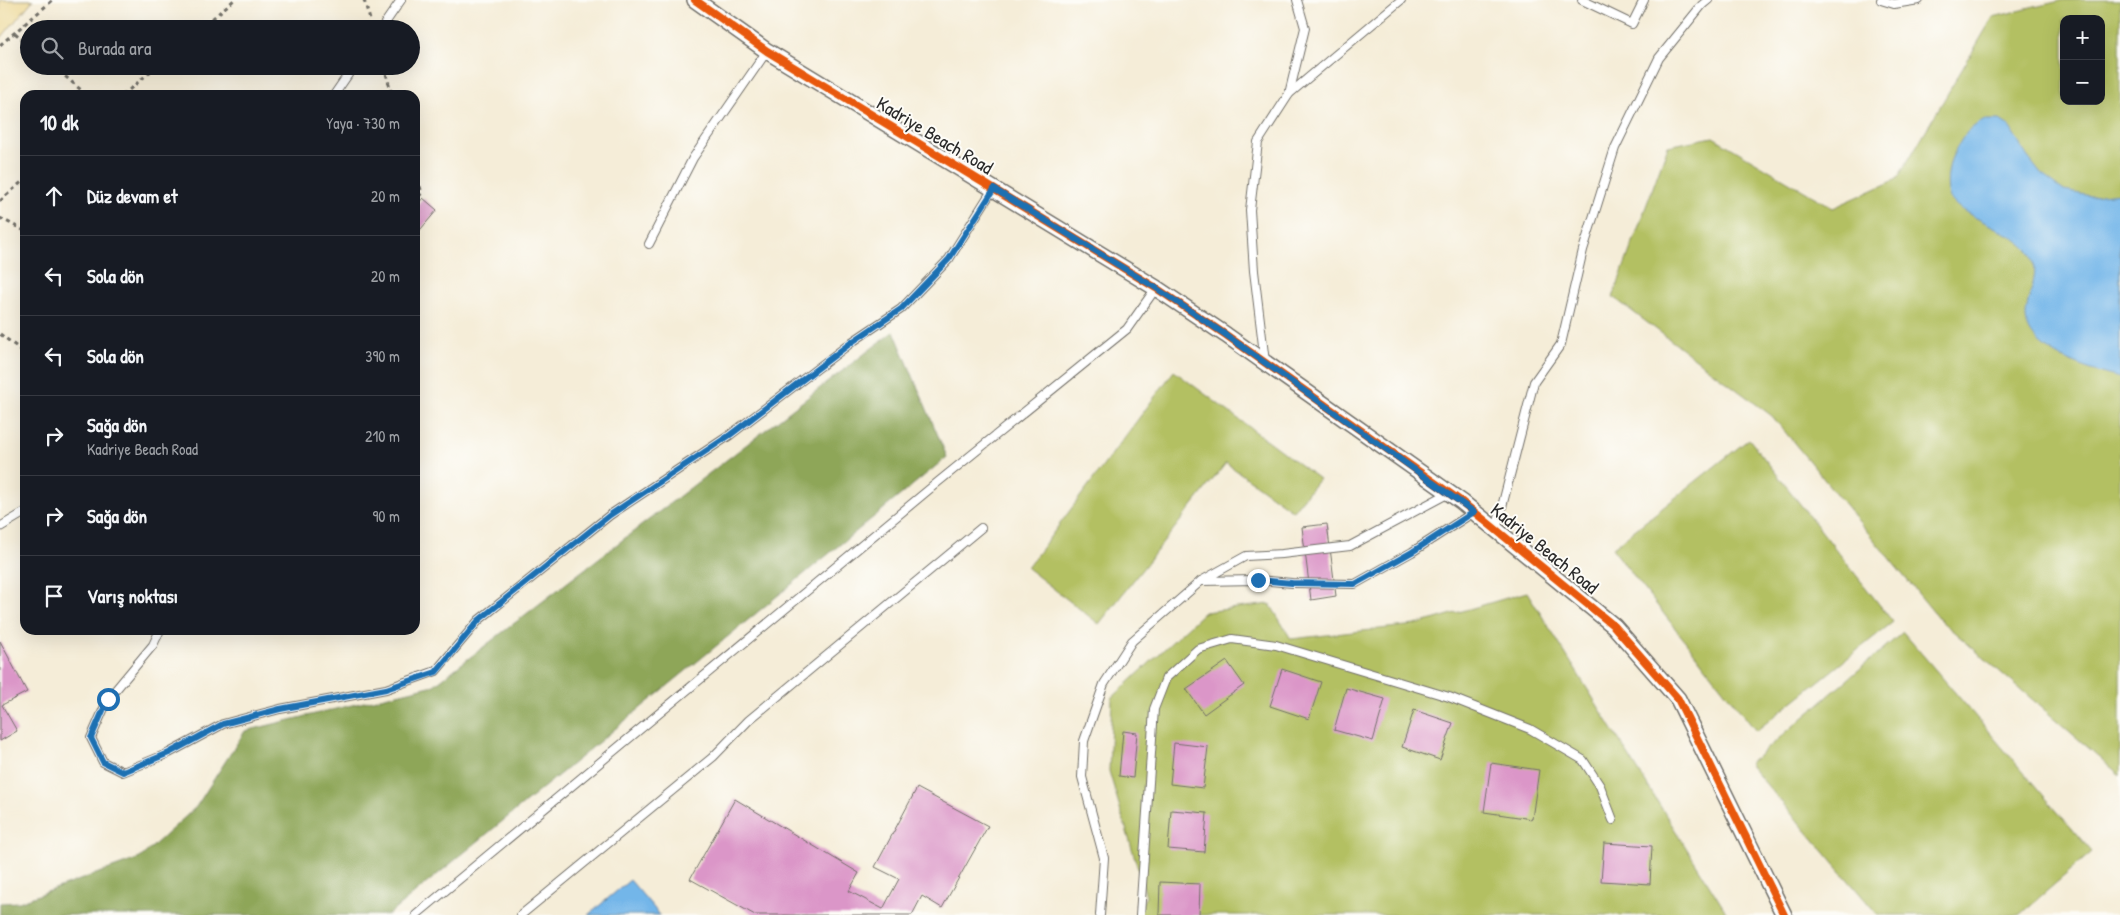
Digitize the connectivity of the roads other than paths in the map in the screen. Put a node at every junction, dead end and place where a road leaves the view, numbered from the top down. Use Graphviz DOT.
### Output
graph roads {
  1 [pos="401,0"];
  2 [pos="696,0"];
  3 [pos="1297,0"];
  4 [pos="1401,0"];
  5 [pos="1582,0"];
  6 [pos="1644,0"];
  7 [pos="1708,0"];
  8 [pos="1881,0"];
  9 [pos="1919,0"];
  10 [pos="387,20"];
  11 [pos="767,51"];
  12 [pos="348,75"];
  13 [pos="337,90"];
  14 [pos="1289,94"];
  15 [pos="994,189"];
  16 [pos="649,244"];
  17 [pos="1156,288"];
  18 [pos="1265,362"];
  19 [pos="1449,493"];
  20 [pos="1474,512"];
  21 [pos="20,515"];
  22 [pos="0,527"];
  23 [pos="981,528"];
  24 [pos="1496,530"];
  25 [pos="1201,581"];
  26 [pos="158,635"];
  27 [pos="1613,820"];
  28 [pos="416,915"];
  29 [pos="521,915"];
  30 [pos="1100,915"];
  31 [pos="1140,915"];
  32 [pos="1784,915"];
  1 -- 10 [label="lane"];
  2 -- 11 [label="street, Kadriye Beach Road"];
  3 -- 14 [label="lane"];
  4 -- 14 [label="lane"];
  5 -- 6 [label="lane"];
  7 -- 24 [label="lane"];
  8 -- 9 [label="lane"];
  11 -- 15 [label="street, Kadriye Beach Road"];
  11 -- 16 [label="lane"];
  12 -- 13 [label="lane"];
  14 -- 18 [label="lane"];
  15 -- 17 [label="street, Kadriye Beach Road"];
  15 -- 26 [label="lane"];
  17 -- 18 [label="street, Kadriye Beach Road"];
  17 -- 28 [label="lane"];
  18 -- 19 [label="street, Kadriye Beach Road"];
  19 -- 20 [label="street, Kadriye Beach Road"];
  19 -- 25 [label="lane"];
  20 -- 24 [label="street, Kadriye Beach Road"];
  20 -- 25 [label="lane"];
  21 -- 22 [label="lane"];
  23 -- 29 [label="lane"];
  24 -- 32 [label="street, Kadriye Beach Road"];
  25 -- 30 [label="lane"];
  27 -- 31 [label="lane"];
}
